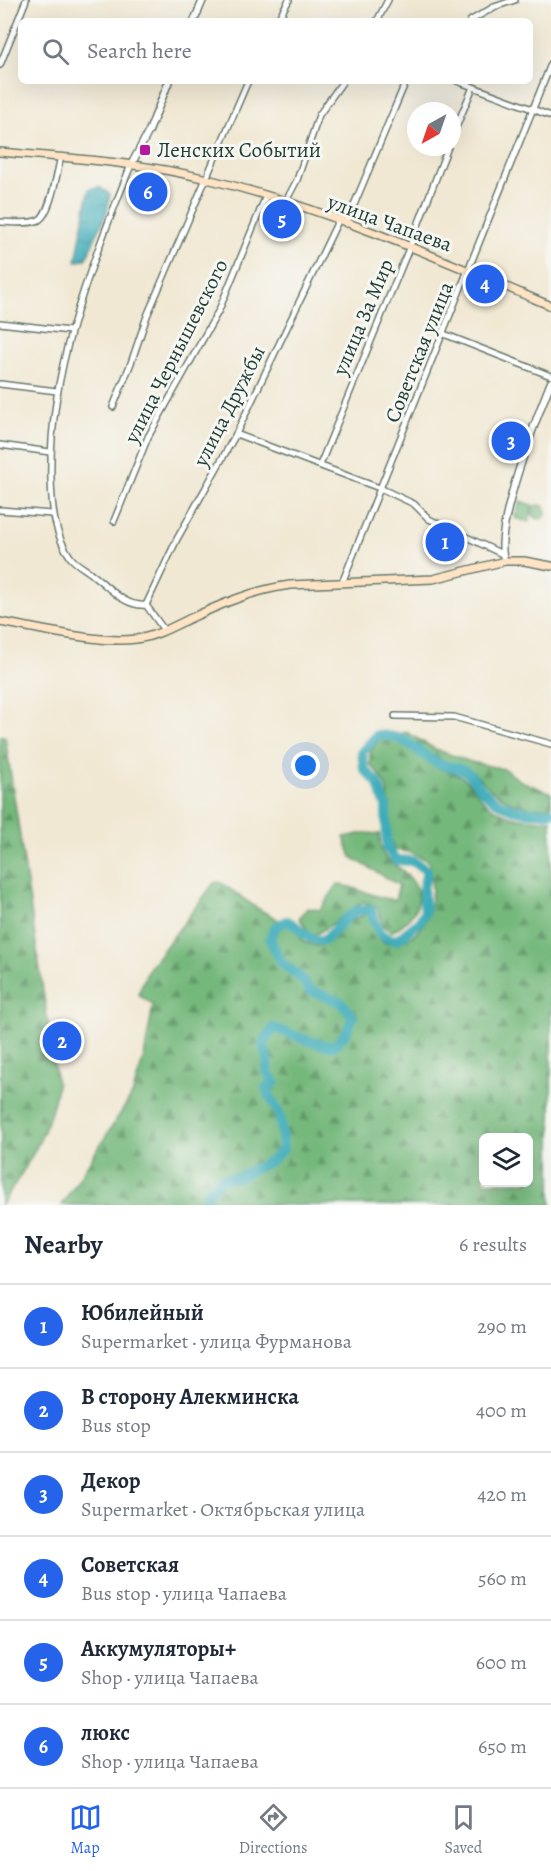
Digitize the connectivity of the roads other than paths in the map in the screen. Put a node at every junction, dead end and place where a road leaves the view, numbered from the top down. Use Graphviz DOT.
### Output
graph roads {
  1 [pos="26,0"];
  2 [pos="203,0"];
  3 [pos="290,0"];
  4 [pos="388,0"];
  5 [pos="515,0"];
  6 [pos="19,18"];
  7 [pos="195,18"];
  8 [pos="279,18"];
  9 [pos="379,18"];
  10 [pos="475,18"];
  11 [pos="18,20"];
  12 [pos="551,64"];
  13 [pos="0,65"];
  14 [pos="168,84"];
  15 [pos="247,84"];
  16 [pos="341,84"];
  17 [pos="405,84"];
  18 [pos="465,84"];
  19 [pos="473,87"];
  20 [pos="533,110"];
  21 [pos="461,115"];
  22 [pos="551,116"];
  23 [pos="0,152"];
  24 [pos="445,156"];
  25 [pos="61,157"];
  26 [pos="131,165"];
  27 [pos="206,178"];
  28 [pos="266,196"];
  29 [pos="285,203"];
  30 [pos="0,222"];
  31 [pos="342,222"];
  32 [pos="411,246"];
  33 [pos="469,271"];
  34 [pos="551,306"];
  35 [pos="0,322"];
  36 [pos="70,331"];
  37 [pos="444,334"];
  38 [pos="551,376"];
  39 [pos="551,382"];
  40 [pos="0,384"];
  41 [pos="57,391"];
  42 [pos="113,407"];
  43 [pos="236,434"];
  44 [pos="0,445"];
  45 [pos="50,452"];
  46 [pos="320,465"];
  47 [pos="382,489"];
  48 [pos="0,510"];
  49 [pos="52,514"];
  50 [pos="114,520"];
  51 [pos="504,558"];
  52 [pos="551,566"];
  53 [pos="342,583"];
  54 [pos="146,605"];
  55 [pos="0,622"];
  56 [pos="164,630"];
  57 [pos="395,716"];
  58 [pos="551,744"];
  1 -- 6 [label="street"];
  2 -- 7 [label="street"];
  3 -- 8 [label="street"];
  4 -- 9 [label="street"];
  5 -- 10 [label="street"];
  11 -- 13 [label="street"];
  12 -- 20 [label="street, Советская улица"];
  14 -- 26 [label="street"];
  15 -- 27 [label="street"];
  16 -- 29 [label="street"];
  17 -- 31 [label="street, улица Дружбы"];
  18 -- 19 [label="street"];
  19 -- 20 [label="street"];
  19 -- 21 [label="street"];
  20 -- 22 [label="street"];
  20 -- 33 [label="street, Советская улица"];
  23 -- 25 [label="main road, улица Чапаева"];
  24 -- 32 [label="street, улица За Мир"];
  25 -- 26 [label="main road, улица Чапаева"];
  25 -- 30 [label="street"];
  26 -- 27 [label="main road, улица Чапаева"];
  26 -- 36 [label="street"];
  27 -- 28 [label="main road, улица Чапаева"];
  27 -- 42 [label="street"];
  28 -- 29 [label="main road, улица Чапаева"];
  28 -- 50 [label="street, улица Чернышевского"];
  29 -- 31 [label="main road, улица Чапаева"];
  31 -- 32 [label="main road, улица Чапаева"];
  31 -- 43 [label="street, улица Дружбы"];
  32 -- 33 [label="main road, улица Чапаева"];
  32 -- 46 [label="street, улица За Мир"];
  33 -- 34 [label="main road, улица Чапаева"];
  33 -- 37 [label="street, Советская улица"];
  35 -- 36 [label="street"];
  36 -- 41 [label="street"];
  37 -- 38 [label="street"];
  37 -- 47 [label="street, Советская улица"];
  39 -- 51 [label="street"];
  40 -- 41 [label="street"];
  41 -- 45 [label="street"];
  43 -- 46 [label="street"];
  43 -- 54 [label="street, улица Дружбы"];
  44 -- 45 [label="street"];
  45 -- 49 [label="street"];
  46 -- 47 [label="street"];
  47 -- 51 [label="street"];
  47 -- 53 [label="street, Советская улица"];
  48 -- 49 [label="street"];
  49 -- 54 [label="street"];
  51 -- 52 [label="main road"];
  51 -- 53 [label="main road"];
  53 -- 56 [label="main road"];
  54 -- 56 [label="street"];
  55 -- 56 [label="main road"];
  57 -- 58 [label="street"];
}
